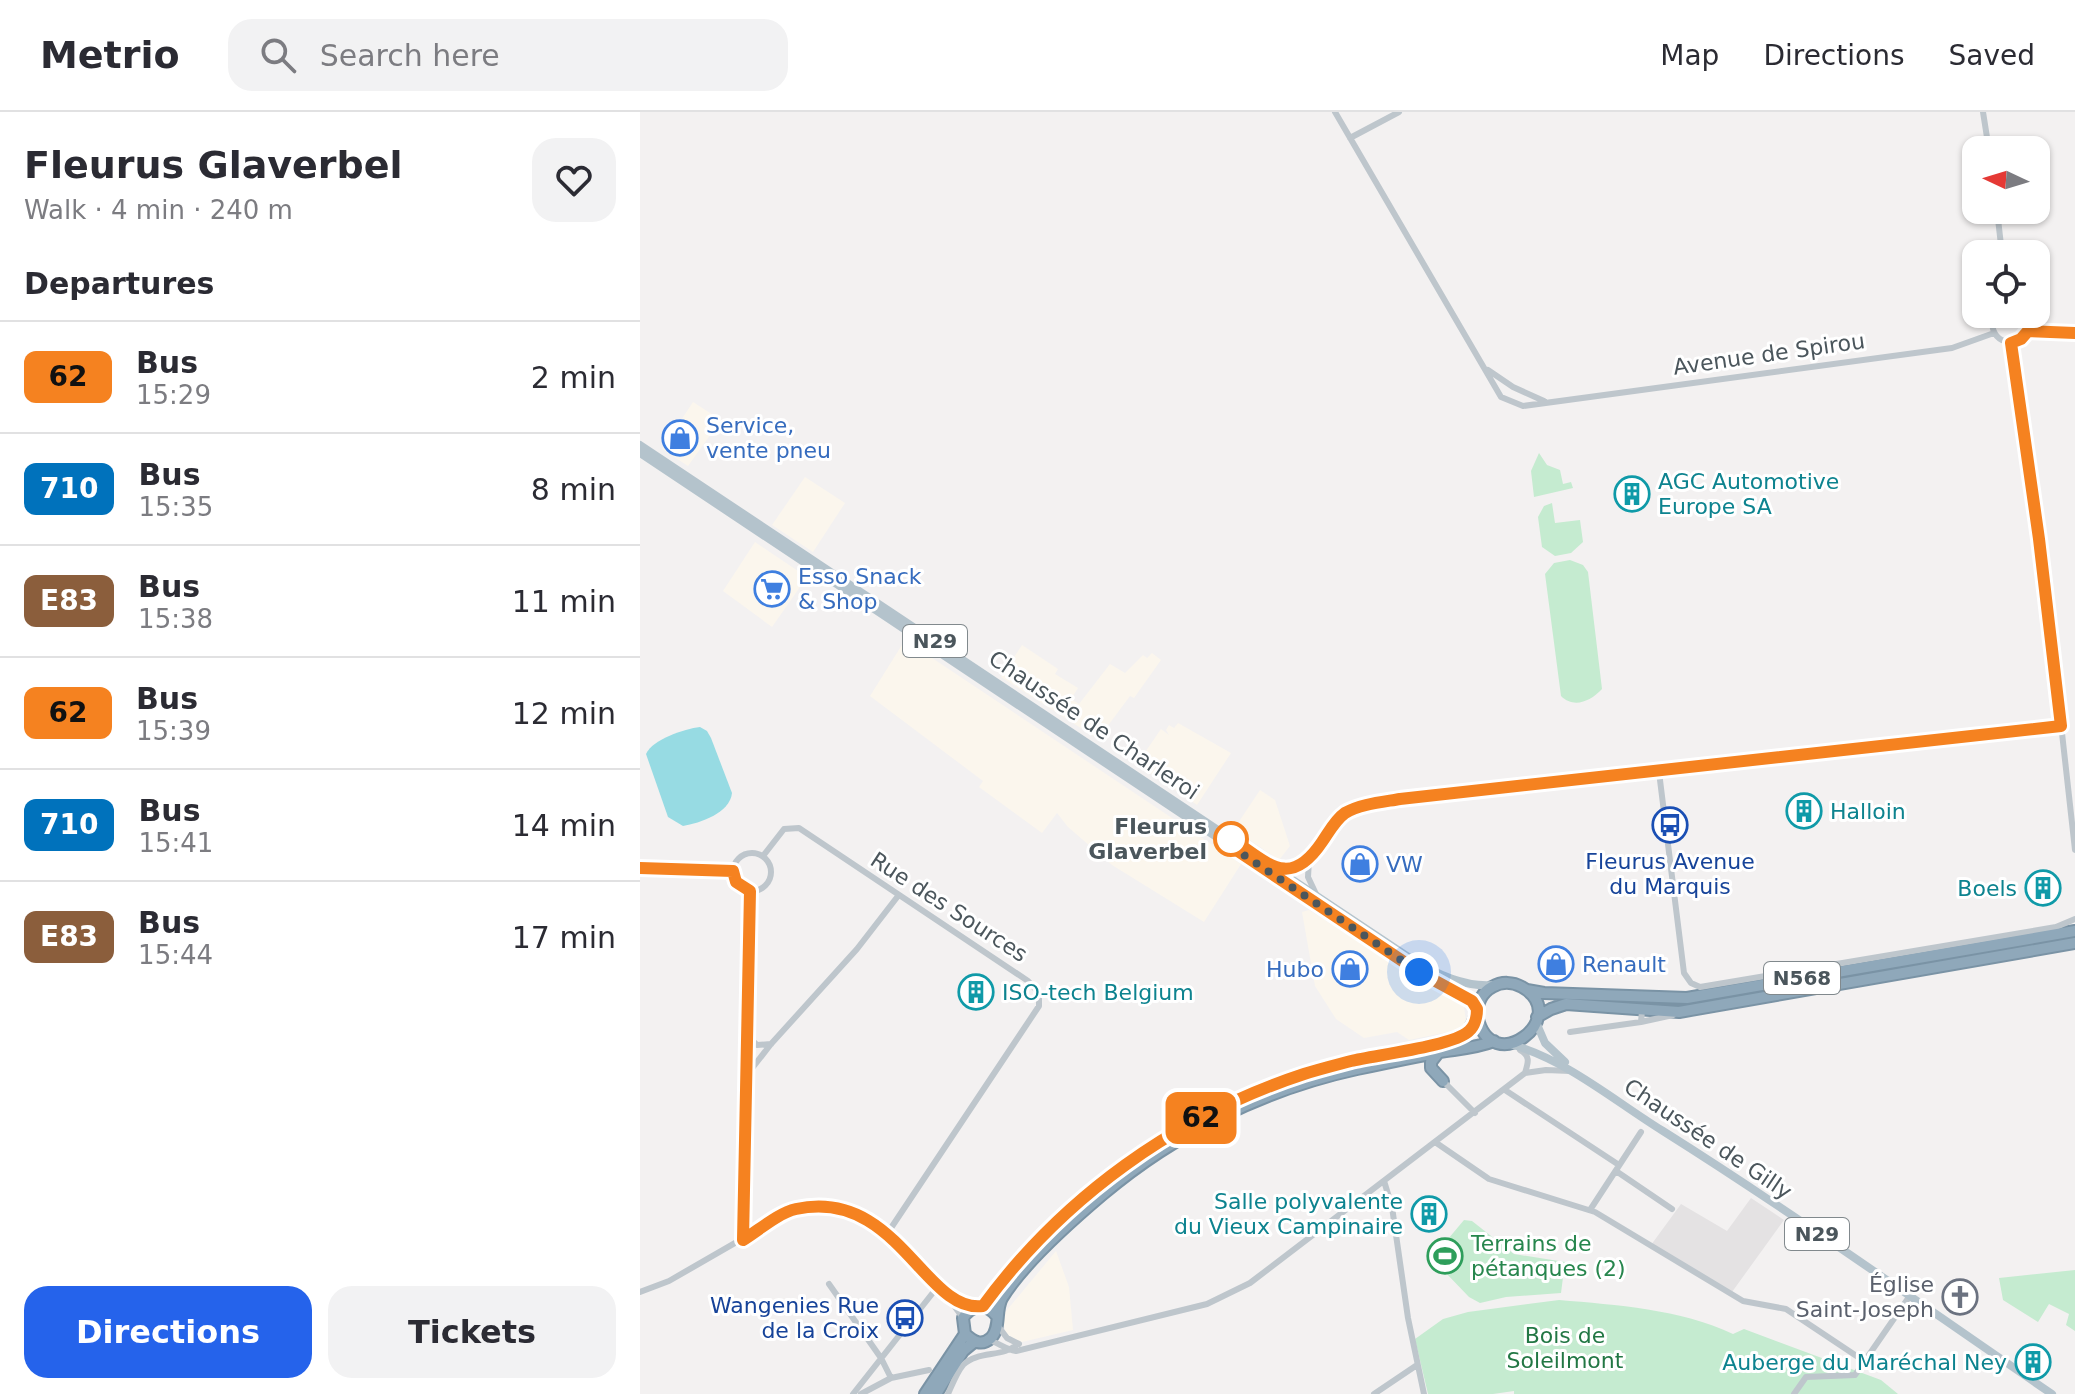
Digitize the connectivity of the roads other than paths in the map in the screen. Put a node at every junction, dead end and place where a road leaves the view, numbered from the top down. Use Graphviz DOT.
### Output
graph roads {
  1 [pos="1335,112"];
  2 [pos="1399,112"];
  3 [pos="1983,112"];
  4 [pos="1987,136"];
  5 [pos="1350,138"];
  6 [pos="2050,326"];
  7 [pos="1993,328"];
  8 [pos="2028,331"];
  9 [pos="2064,332"];
  10 [pos="1994,333"];
  11 [pos="2075,333"];
  12 [pos="2011,343"];
  13 [pos="1484,367"];
  14 [pos="1548,402"];
  15 [pos="640,445"];
  16 [pos="640,453"];
  17 [pos="868,601"];
  18 [pos="2061,726"];
  19 [pos="1659,772"];
  20 [pos="2073,818"];
  21 [pos="2075,830"];
  22 [pos="1228,840"];
  23 [pos="2075,850"];
  24 [pos="763,856"];
  25 [pos="1309,860"];
  26 [pos="640,868"];
  27 [pos="1275,868"];
  28 [pos="733,871"];
  29 [pos="750,891"];
  30 [pos="898,896"];
  31 [pos="1319,897"];
  32 [pos="2075,919"];
  33 [pos="2075,931"];
  34 [pos="2075,943"];
  35 [pos="1497,984"];
  36 [pos="1527,990"];
  37 [pos="1477,1012"];
  38 [pos="1641,1017"];
  39 [pos="1537,1020"];
  40 [pos="1570,1032"];
  41 [pos="748,1036"];
  42 [pos="1494,1041"];
  43 [pos="771,1044"];
  44 [pos="1510,1044"];
  45 [pos="1438,1053"];
  46 [pos="1570,1071"];
  47 [pos="1525,1073"];
  48 [pos="746,1076"];
  49 [pos="1581,1076"];
  50 [pos="1443,1081"];
  51 [pos="1505,1090"];
  52 [pos="1475,1113"];
  53 [pos="1641,1132"];
  54 [pos="1435,1142"];
  55 [pos="1618,1168"];
  56 [pos="1384,1181"];
  57 [pos="1672,1209"];
  58 [pos="1590,1210"];
  59 [pos="887,1234"];
  60 [pos="743,1240"];
  61 [pos="829,1284"];
  62 [pos="939,1285"];
  63 [pos="640,1292"];
  64 [pos="1909,1297"];
  65 [pos="949,1298"];
  66 [pos="978,1307"];
  67 [pos="963,1318"];
  68 [pos="997,1320"];
  69 [pos="965,1334"];
  70 [pos="989,1340"];
  71 [pos="974,1342"];
  72 [pos="1017,1344"];
  73 [pos="1026,1347"];
  74 [pos="1010,1350"];
  75 [pos="881,1358"];
  76 [pos="1864,1361"];
  77 [pos="1417,1365"];
  78 [pos="929,1370"];
  79 [pos="891,1378"];
  80 [pos="853,1394"];
  81 [pos="861,1394"];
  82 [pos="925,1394"];
  83 [pos="936,1394"];
  84 [pos="948,1394"];
  85 [pos="1374,1394"];
  86 [pos="1424,1394"];
  87 [pos="1794,1394"];
  88 [pos="2052,1394"];
  1 -- 5 [label="street, Avenue de Spirou"];
  2 -- 5 [label="street"];
  3 -- 4 [label="street"];
  5 -- 13 [label="street, Avenue de Spirou"];
  6 -- 9 [label="street"];
  7 -- 10 [label="street"];
  8 -- 9 [label="street"];
  8 -- 12 [label="street"];
  9 -- 11 [label="street"];
  10 -- 12 [label="street"];
  10 -- 14 [label="street, Avenue de Spirou"];
  12 -- 18 [label="street"];
  13 -- 14 [label="street, Avenue de Spirou"];
  13 -- 14 [label="street, Avenue de Spirou"];
  15 -- 17 [label="main road, Chaussée de Charleroi / N29"];
  16 -- 17 [label="main road, Chaussée de Charleroi / N29"];
  17 -- 22 [label="main road, Chaussée de Charleroi / N29"];
  18 -- 19 [label="street"];
  18 -- 20 [label="street"];
  19 -- 25 [label="street"];
  19 -- 32 [label="street"];
  20 -- 21 [label="street"];
  20 -- 23 [label="street"];
  22 -- 27 [label="main road, Chaussée de Charleroi / N29"];
  22 -- 37 [label="main road, Chaussée de Charleroi / N29"];
  24 -- 28 [label="street"];
  24 -- 29 [label="street"];
  24 -- 30 [label="street, Rue des Sources"];
  25 -- 27 [label="street"];
  25 -- 31 [label="street"];
  26 -- 28 [label="street"];
  27 -- 31 [label="main road, Chaussée de Charleroi / N29"];
  28 -- 29 [label="street"];
  29 -- 41 [label="street"];
  30 -- 43 [label="street"];
  30 -- 59 [label="street, Rue des Sources"];
  31 -- 35 [label="main road, Chaussée de Charleroi / N29"];
  33 -- 36 [label="highway, N568"];
  34 -- 38 [label="highway, N568"];
  35 -- 36 [label="highway"];
  35 -- 37 [label="highway"];
  36 -- 39 [label="highway"];
  37 -- 42 [label="highway"];
  37 -- 66 [label="highway"];
  38 -- 39 [label="highway, N568"];
  38 -- 40 [label="street"];
  39 -- 44 [label="highway"];
  39 -- 49 [label="main road, Chaussée de Gilly / N29"];
  41 -- 43 [label="street"];
  41 -- 48 [label="street"];
  42 -- 44 [label="highway"];
  42 -- 45 [label="highway"];
  43 -- 48 [label="street"];
  44 -- 46 [label="main road, Chaussée de Gilly / N29"];
  44 -- 47 [label="street"];
  45 -- 50 [label="highway"];
  45 -- 68 [label="highway"];
  46 -- 47 [label="street"];
  46 -- 49 [label="main road, Chaussée de Gilly / N29"];
  47 -- 51 [label="street"];
  48 -- 60 [label="street"];
  49 -- 64 [label="main road, Chaussée de Gilly / N29"];
  50 -- 52 [label="street"];
  51 -- 52 [label="street"];
  51 -- 55 [label="street"];
  52 -- 54 [label="street"];
  53 -- 55 [label="street"];
  54 -- 56 [label="street"];
  54 -- 58 [label="street"];
  55 -- 57 [label="street"];
  55 -- 58 [label="street"];
  56 -- 73 [label="street"];
  56 -- 77 [label="street"];
  58 -- 76 [label="street"];
  59 -- 60 [label="street"];
  59 -- 62 [label="street"];
  60 -- 63 [label="street"];
  61 -- 75 [label="street"];
  62 -- 65 [label="street"];
  62 -- 75 [label="street"];
  64 -- 76 [label="street"];
  64 -- 88 [label="main road, Chaussée de Gilly / N29"];
  65 -- 66 [label="street"];
  65 -- 67 [label="street"];
  66 -- 67 [label="highway"];
  66 -- 68 [label="highway"];
  67 -- 69 [label="highway"];
  68 -- 70 [label="highway"];
  68 -- 72 [label="street"];
  69 -- 71 [label="highway"];
  69 -- 82 [label="highway"];
  70 -- 71 [label="highway"];
  70 -- 74 [label="street"];
  71 -- 83 [label="highway"];
  72 -- 73 [label="street"];
  72 -- 74 [label="street"];
  73 -- 74 [label="street"];
  74 -- 84 [label="street"];
  75 -- 79 [label="street"];
  75 -- 80 [label="street"];
  76 -- 87 [label="street"];
  77 -- 85 [label="street"];
  77 -- 86 [label="street"];
  78 -- 79 [label="street"];
  79 -- 81 [label="street"];
}
